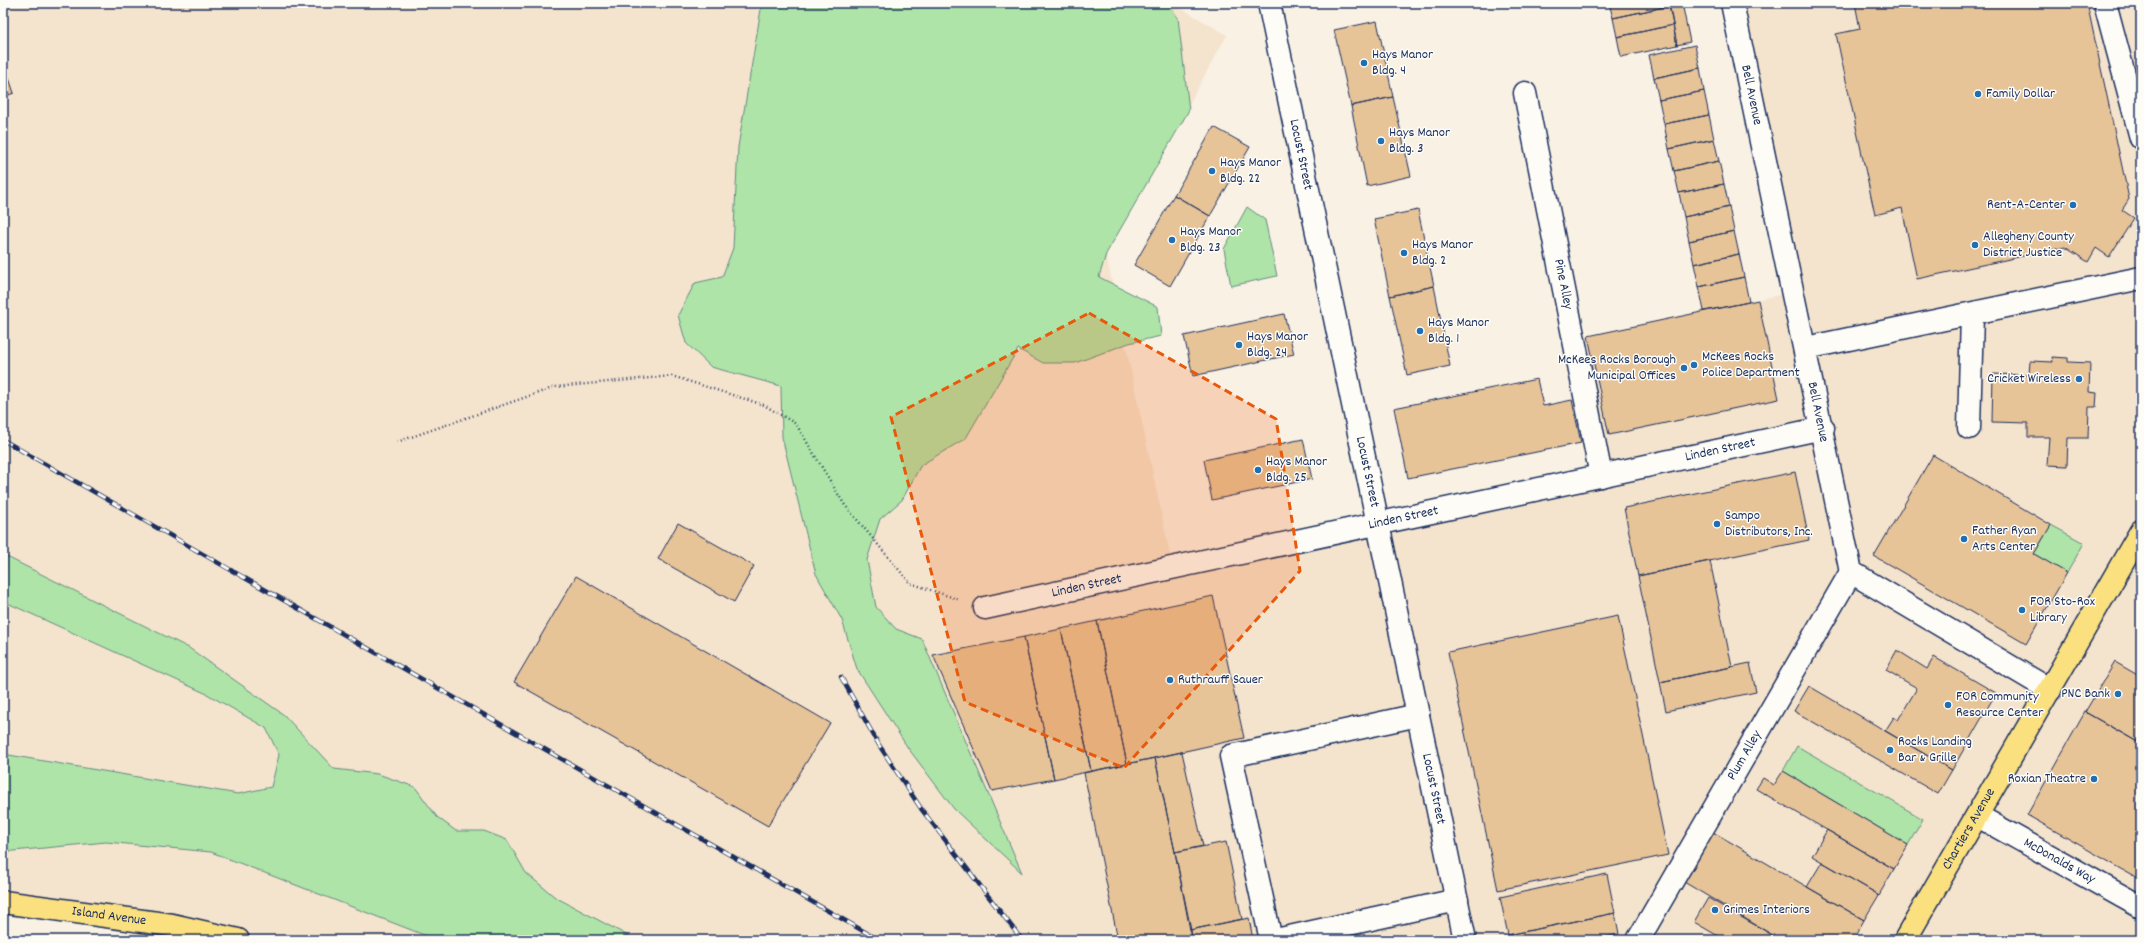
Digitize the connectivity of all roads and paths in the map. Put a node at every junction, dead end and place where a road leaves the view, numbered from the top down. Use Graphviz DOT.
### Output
graph roads {
  1 [pos="1269,3"];
  2 [pos="1732,3"];
  3 [pos="2105,3"];
  4 [pos="1525,93"];
  5 [pos="2141,138"];
  6 [pos="2141,278"];
  7 [pos="1972,314"];
  8 [pos="1806,348"];
  9 [pos="1823,428"];
  10 [pos="1969,428"];
  11 [pos="397,442"];
  12 [pos="1601,476"];
  13 [pos="1378,524"];
  14 [pos="2141,531"];
  15 [pos="1851,572"];
  16 [pos="985,608"];
  17 [pos="2050,690"];
  18 [pos="1418,715"];
  19 [pos="1978,816"];
  20 [pos="1457,900"];
  21 [pos="3,902"];
  22 [pos="2141,907"];
  23 [pos="238,940"];
  24 [pos="1271,940"];
  25 [pos="1276,940"];
  26 [pos="1465,940"];
  27 [pos="1638,940"];
  28 [pos="1905,940"];
  1 -- 13 [label="street, Locust Street"];
  2 -- 8 [label="street, Bell Avenue"];
  3 -- 5 [label="street"];
  4 -- 12 [label="street, Pine Alley"];
  6 -- 7 [label="street"];
  7 -- 8 [label="street"];
  7 -- 10 [label="street"];
  8 -- 9 [label="street, Bell Avenue"];
  9 -- 12 [label="street, Linden Street"];
  9 -- 15 [label="street, Bell Avenue"];
  11 -- 16 [label="path"];
  12 -- 13 [label="street, Linden Street"];
  13 -- 16 [label="street, Linden Street"];
  13 -- 18 [label="street, Locust Street"];
  14 -- 17 [label="main road, Chartiers Avenue"];
  15 -- 17 [label="street"];
  15 -- 27 [label="street, Plum Alley"];
  17 -- 19 [label="main road, Chartiers Avenue"];
  18 -- 20 [label="street, Locust Street"];
  18 -- 24 [label="street"];
  19 -- 22 [label="street, McDonalds Way"];
  19 -- 28 [label="main road, Chartiers Avenue"];
  20 -- 25 [label="street"];
  20 -- 26 [label="street, Locust Street"];
  21 -- 23 [label="main road, Island Avenue"];
}
